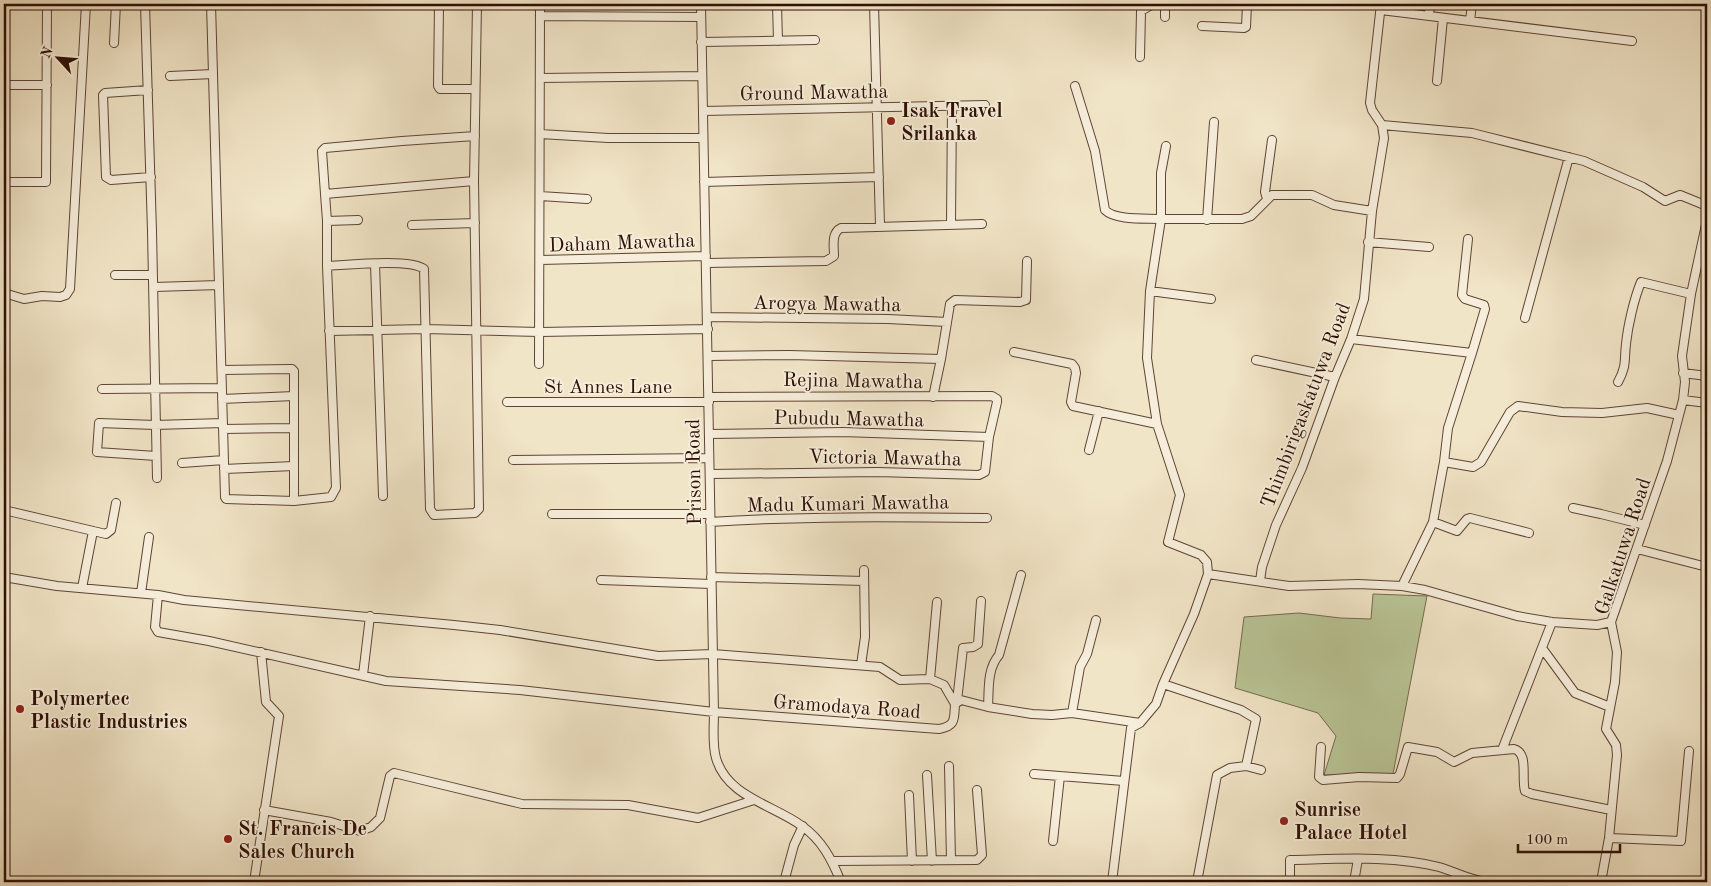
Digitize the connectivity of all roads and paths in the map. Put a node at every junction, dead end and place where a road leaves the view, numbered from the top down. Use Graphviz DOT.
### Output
graph roads {
  1 [pos="47,4"];
  2 [pos="86,4"];
  3 [pos="116,4"];
  4 [pos="145,4"];
  5 [pos="211,4"];
  6 [pos="439,4"];
  7 [pos="477,4"];
  8 [pos="540,4"];
  9 [pos="701,4"];
  10 [pos="777,4"];
  11 [pos="874,4"];
  12 [pos="1153,4"];
  13 [pos="1165,4"];
  14 [pos="1247,4"];
  15 [pos="1430,4"];
  16 [pos="1472,4"];
  17 [pos="1381,7"];
  18 [pos="540,16"];
  19 [pos="1429,16"];
  20 [pos="701,17"];
  21 [pos="1165,17"];
  22 [pos="1442,18"];
  23 [pos="1470,21"];
  24 [pos="1202,26"];
  25 [pos="815,40"];
  26 [pos="778,41"];
  27 [pos="1632,41"];
  28 [pos="701,42"];
  29 [pos="114,43"];
  30 [pos="1140,57"];
  31 [pos="213,74"];
  32 [pos="170,76"];
  33 [pos="702,76"];
  34 [pos="540,78"];
  35 [pos="1437,81"];
  36 [pos="4,85"];
  37 [pos="47,85"];
  38 [pos="1075,86"];
  39 [pos="475,89"];
  40 [pos="148,90"];
  41 [pos="952,105"];
  42 [pos="985,105"];
  43 [pos="876,106"];
  44 [pos="703,111"];
  45 [pos="1214,122"];
  46 [pos="1382,125"];
  47 [pos="540,134"];
  48 [pos="475,136"];
  49 [pos="703,138"];
  50 [pos="1272,140"];
  51 [pos="1166,146"];
  52 [pos="1569,157"];
  53 [pos="150,177"];
  54 [pos="879,177"];
  55 [pos="474,181"];
  56 [pos="4,182"];
  57 [pos="704,182"];
  58 [pos="325,194"];
  59 [pos="540,196"];
  60 [pos="586,199"];
  61 [pos="1267,199"];
  62 [pos="1707,206"];
  63 [pos="1372,211"];
  64 [pos="1162,219"];
  65 [pos="327,220"];
  66 [pos="358,220"];
  67 [pos="1207,220"];
  68 [pos="1707,220"];
  69 [pos="475,223"];
  70 [pos="951,224"];
  71 [pos="982,224"];
  72 [pos="412,225"];
  73 [pos="880,226"];
  74 [pos="1468,240"];
  75 [pos="1368,242"];
  76 [pos="1428,247"];
  77 [pos="706,259"];
  78 [pos="540,260"];
  79 [pos="1027,261"];
  80 [pos="375,264"];
  81 [pos="327,266"];
  82 [pos="153,274"];
  83 [pos="115,275"];
  84 [pos="219,285"];
  85 [pos="154,287"];
  86 [pos="1150,291"];
  87 [pos="4,293"];
  88 [pos="1691,294"];
  89 [pos="1211,299"];
  90 [pos="707,317"];
  91 [pos="1525,318"];
  92 [pos="947,322"];
  93 [pos="426,329"];
  94 [pos="708,329"];
  95 [pos="378,330"];
  96 [pos="329,331"];
  97 [pos="475,332"];
  98 [pos="540,332"];
  99 [pos="1351,339"];
  100 [pos="1014,352"];
  101 [pos="1472,352"];
  102 [pos="708,356"];
  103 [pos="941,359"];
  104 [pos="1256,360"];
  105 [pos="539,364"];
  106 [pos="222,370"];
  107 [pos="1683,373"];
  108 [pos="1707,376"];
  109 [pos="1335,377"];
  110 [pos="1618,382"];
  111 [pos="222,388"];
  112 [pos="102,389"];
  113 [pos="156,389"];
  114 [pos="294,396"];
  115 [pos="933,397"];
  116 [pos="997,398"];
  117 [pos="222,399"];
  118 [pos="709,400"];
  119 [pos="1683,400"];
  120 [pos="507,402"];
  121 [pos="1707,403"];
  122 [pos="1099,411"];
  123 [pos="1679,415"];
  124 [pos="1156,424"];
  125 [pos="156,425"];
  126 [pos="223,426"];
  127 [pos="294,428"];
  128 [pos="709,434"];
  129 [pos="989,437"];
  130 [pos="1089,450"];
  131 [pos="156,456"];
  132 [pos="710,458"];
  133 [pos="224,460"];
  134 [pos="513,460"];
  135 [pos="1444,462"];
  136 [pos="182,463"];
  137 [pos="294,466"];
  138 [pos="224,469"];
  139 [pos="710,474"];
  140 [pos="157,478"];
  141 [pos="383,496"];
  142 [pos="294,501"];
  143 [pos="116,503"];
  144 [pos="1572,508"];
  145 [pos="4,510"];
  146 [pos="552,514"];
  147 [pos="710,518"];
  148 [pos="987,518"];
  149 [pos="1433,522"];
  150 [pos="1645,525"];
  151 [pos="93,531"];
  152 [pos="1530,533"];
  153 [pos="149,537"];
  154 [pos="1637,549"];
  155 [pos="1707,567"];
  156 [pos="864,570"];
  157 [pos="1208,574"];
  158 [pos="1021,576"];
  159 [pos="4,577"];
  160 [pos="601,580"];
  161 [pos="711,581"];
  162 [pos="864,581"];
  163 [pos="1260,581"];
  164 [pos="1402,586"];
  165 [pos="82,588"];
  166 [pos="141,593"];
  167 [pos="158,594"];
  168 [pos="981,601"];
  169 [pos="937,602"];
  170 [pos="370,616"];
  171 [pos="1096,620"];
  172 [pos="1552,622"];
  173 [pos="1611,622"];
  174 [pos="1542,648"];
  175 [pos="261,652"];
  176 [pos="713,654"];
  177 [pos="861,665"];
  178 [pos="363,676"];
  179 [pos="930,679"];
  180 [pos="1163,684"];
  181 [pos="956,703"];
  182 [pos="988,707"];
  183 [pos="1610,707"];
  184 [pos="714,712"];
  185 [pos="1072,713"];
  186 [pos="1140,723"];
  187 [pos="1321,747"];
  188 [pos="1502,750"];
  189 [pos="1689,750"];
  190 [pos="949,766"];
  191 [pos="1246,766"];
  192 [pos="1261,770"];
  193 [pos="1034,774"];
  194 [pos="927,775"];
  195 [pos="1060,776"];
  196 [pos="1124,781"];
  197 [pos="977,790"];
  198 [pos="909,794"];
  199 [pos="754,800"];
  200 [pos="264,810"];
  201 [pos="1611,810"];
  202 [pos="803,826"];
  203 [pos="1609,838"];
  204 [pos="1053,841"];
  205 [pos="932,860"];
  206 [pos="951,860"];
  207 [pos="1358,860"];
  208 [pos="832,861"];
  209 [pos="912,861"];
  210 [pos="1112,881"];
  211 [pos="254,882"];
  212 [pos="784,882"];
  213 [pos="841,882"];
  214 [pos="1124,882"];
  215 [pos="1197,882"];
  216 [pos="1290,882"];
  217 [pos="1354,882"];
  218 [pos="1473,882"];
  219 [pos="1487,882"];
  220 [pos="1601,882"];
  1 -- 37 [label="street"];
  2 -- 87 [label="street"];
  3 -- 29 [label="street"];
  4 -- 40 [label="street"];
  5 -- 31 [label="street"];
  6 -- 39 [label="street"];
  7 -- 39 [label="street"];
  8 -- 18 [label="street"];
  9 -- 20 [label="street, Prison Road"];
  10 -- 26 [label="street"];
  11 -- 43 [label="street"];
  12 -- 30 [label="street"];
  13 -- 21 [label="street"];
  14 -- 24 [label="street"];
  15 -- 19 [label="street"];
  16 -- 23 [label="street"];
  17 -- 19 [label="street"];
  17 -- 46 [label="street, Thimbirigaskatuwa Road"];
  18 -- 20 [label="street"];
  18 -- 34 [label="street"];
  19 -- 22 [label="street"];
  20 -- 28 [label="street, Prison Road"];
  22 -- 23 [label="street"];
  22 -- 35 [label="street"];
  23 -- 27 [label="street"];
  25 -- 26 [label="street"];
  26 -- 28 [label="street"];
  28 -- 33 [label="street, Prison Road"];
  31 -- 32 [label="street"];
  31 -- 84 [label="street"];
  33 -- 34 [label="street"];
  33 -- 44 [label="street, Prison Road"];
  34 -- 47 [label="street"];
  36 -- 37 [label="street"];
  37 -- 56 [label="street"];
  38 -- 64 [label="street"];
  39 -- 48 [label="street"];
  40 -- 53 [label="street"];
  40 -- 53 [label="street"];
  41 -- 42 [label="street, Ground Mawatha"];
  41 -- 43 [label="street, Ground Mawatha"];
  41 -- 70 [label="street"];
  43 -- 44 [label="street, Ground Mawatha"];
  43 -- 54 [label="street"];
  44 -- 49 [label="street, Prison Road"];
  45 -- 67 [label="street"];
  46 -- 52 [label="street"];
  46 -- 63 [label="street, Thimbirigaskatuwa Road"];
  47 -- 49 [label="street"];
  47 -- 59 [label="street"];
  48 -- 55 [label="street"];
  48 -- 58 [label="street"];
  49 -- 57 [label="street, Prison Road"];
  50 -- 61 [label="street"];
  51 -- 64 [label="street"];
  52 -- 62 [label="street"];
  52 -- 91 [label="street"];
  53 -- 82 [label="street"];
  54 -- 57 [label="street"];
  54 -- 73 [label="street"];
  55 -- 58 [label="street"];
  55 -- 69 [label="street"];
  57 -- 77 [label="street, Prison Road"];
  58 -- 65 [label="street"];
  59 -- 60 [label="street"];
  59 -- 78 [label="street"];
  61 -- 63 [label="street"];
  61 -- 67 [label="street"];
  63 -- 75 [label="street, Thimbirigaskatuwa Road"];
  64 -- 67 [label="street"];
  64 -- 86 [label="street"];
  65 -- 66 [label="street"];
  65 -- 81 [label="street"];
  68 -- 88 [label="street, Galkatuwa Road"];
  69 -- 72 [label="street"];
  69 -- 97 [label="street"];
  70 -- 71 [label="street"];
  70 -- 73 [label="street"];
  73 -- 77 [label="street, Daham Mawatha"];
  74 -- 101 [label="street"];
  75 -- 76 [label="street"];
  75 -- 99 [label="street, Thimbirigaskatuwa Road"];
  77 -- 78 [label="street, Daham Mawatha"];
  77 -- 90 [label="street, Prison Road"];
  78 -- 98 [label="street"];
  79 -- 92 [label="street"];
  80 -- 81 [label="street"];
  80 -- 93 [label="street"];
  80 -- 95 [label="street"];
  81 -- 96 [label="street"];
  82 -- 83 [label="street"];
  82 -- 85 [label="street"];
  84 -- 85 [label="street"];
  84 -- 106 [label="street"];
  85 -- 113 [label="street"];
  86 -- 89 [label="street"];
  86 -- 124 [label="street"];
  88 -- 107 [label="street, Galkatuwa Road"];
  88 -- 110 [label="street"];
  90 -- 92 [label="street, Arogya Mawatha"];
  90 -- 94 [label="street, Prison Road"];
  92 -- 103 [label="street"];
  93 -- 95 [label="street"];
  93 -- 97 [label="street"];
  93 -- 97 [label="street"];
  94 -- 98 [label="street"];
  94 -- 102 [label="street, Prison Road"];
  95 -- 96 [label="street"];
  95 -- 141 [label="street"];
  96 -- 142 [label="street"];
  97 -- 98 [label="street"];
  98 -- 105 [label="street"];
  99 -- 101 [label="street"];
  99 -- 109 [label="street, Thimbirigaskatuwa Road"];
  100 -- 122 [label="street"];
  101 -- 135 [label="street"];
  102 -- 103 [label="street"];
  102 -- 118 [label="street, Prison Road"];
  103 -- 115 [label="street"];
  104 -- 109 [label="street"];
  106 -- 111 [label="street"];
  106 -- 114 [label="street"];
  107 -- 108 [label="street"];
  107 -- 119 [label="street, Galkatuwa Road"];
  109 -- 163 [label="street, Thimbirigaskatuwa Road"];
  111 -- 113 [label="street"];
  111 -- 117 [label="street"];
  112 -- 113 [label="street"];
  113 -- 125 [label="street"];
  114 -- 117 [label="street"];
  114 -- 127 [label="street"];
  115 -- 116 [label="street, Rejina Mawatha"];
  115 -- 118 [label="street, Rejina Mawatha"];
  116 -- 129 [label="street, Victoria Mawatha"];
  117 -- 126 [label="street"];
  118 -- 120 [label="street, St Annes Lane"];
  118 -- 128 [label="street, Prison Road"];
  119 -- 121 [label="street"];
  119 -- 123 [label="street, Galkatuwa Road"];
  122 -- 124 [label="street"];
  122 -- 130 [label="street"];
  123 -- 135 [label="street"];
  123 -- 150 [label="street, Galkatuwa Road"];
  124 -- 157 [label="street"];
  125 -- 126 [label="street"];
  125 -- 131 [label="street"];
  125 -- 131 [label="street"];
  126 -- 127 [label="street"];
  126 -- 133 [label="street"];
  127 -- 137 [label="street"];
  128 -- 129 [label="street, Pubudu Mawatha"];
  128 -- 132 [label="street, Prison Road"];
  129 -- 139 [label="street, Victoria Mawatha"];
  131 -- 140 [label="street"];
  132 -- 134 [label="street"];
  132 -- 139 [label="street, Prison Road"];
  133 -- 136 [label="street"];
  133 -- 138 [label="street"];
  135 -- 149 [label="street"];
  137 -- 138 [label="street"];
  137 -- 142 [label="street"];
  138 -- 142 [label="street"];
  139 -- 147 [label="street, Prison Road"];
  143 -- 151 [label="street"];
  144 -- 150 [label="street"];
  145 -- 151 [label="street"];
  146 -- 147 [label="street, Madu Kumari Mawatha"];
  147 -- 148 [label="street, Madu Kumari Mawatha"];
  147 -- 161 [label="street, Prison Road"];
  149 -- 152 [label="street"];
  149 -- 164 [label="street"];
  150 -- 154 [label="street, Galkatuwa Road"];
  151 -- 165 [label="street"];
  153 -- 166 [label="street"];
  154 -- 155 [label="street"];
  154 -- 173 [label="street, Galkatuwa Road"];
  156 -- 162 [label="street"];
  157 -- 163 [label="street"];
  157 -- 180 [label="street"];
  158 -- 182 [label="street"];
  159 -- 165 [label="street"];
  160 -- 161 [label="street"];
  161 -- 162 [label="street"];
  161 -- 176 [label="street, Prison Road"];
  162 -- 177 [label="street"];
  163 -- 164 [label="street"];
  164 -- 172 [label="street"];
  165 -- 166 [label="street"];
  166 -- 167 [label="street"];
  167 -- 170 [label="street"];
  167 -- 175 [label="street"];
  168 -- 181 [label="street, Gramodaya Road"];
  169 -- 179 [label="street"];
  170 -- 176 [label="street"];
  170 -- 178 [label="street"];
  171 -- 185 [label="street"];
  172 -- 173 [label="street"];
  172 -- 174 [label="street"];
  173 -- 183 [label="street, Galkatuwa Road"];
  174 -- 183 [label="street"];
  174 -- 188 [label="street"];
  175 -- 178 [label="street"];
  175 -- 200 [label="street"];
  176 -- 177 [label="street"];
  176 -- 184 [label="street, Prison Road"];
  177 -- 179 [label="street"];
  178 -- 184 [label="street"];
  179 -- 181 [label="street"];
  180 -- 186 [label="street"];
  180 -- 191 [label="street"];
  181 -- 182 [label="street"];
  181 -- 184 [label="street, Gramodaya Road"];
  182 -- 185 [label="street"];
  183 -- 201 [label="street, Galkatuwa Road"];
  184 -- 199 [label="street, Prison Road"];
  185 -- 186 [label="street"];
  186 -- 196 [label="street"];
  187 -- 188 [label="street"];
  188 -- 201 [label="street"];
  189 -- 203 [label="street"];
  190 -- 206 [label="street"];
  191 -- 192 [label="street"];
  191 -- 215 [label="street"];
  193 -- 195 [label="street"];
  194 -- 205 [label="street"];
  195 -- 196 [label="street"];
  195 -- 204 [label="street"];
  196 -- 210 [label="street"];
  197 -- 206 [label="street"];
  198 -- 209 [label="street"];
  199 -- 200 [label="street"];
  199 -- 202 [label="street, Prison Road"];
  200 -- 211 [label="street"];
  201 -- 203 [label="street, Galkatuwa Road"];
  202 -- 208 [label="street, Prison Road"];
  202 -- 212 [label="street"];
  203 -- 220 [label="street, Galkatuwa Road"];
  205 -- 206 [label="street"];
  205 -- 209 [label="street"];
  207 -- 216 [label="street"];
  207 -- 217 [label="street"];
  207 -- 218 [label="street"];
  208 -- 209 [label="street"];
  208 -- 213 [label="street, Prison Road"];
  210 -- 214 [label="street"];
  218 -- 219 [label="street"];
}
